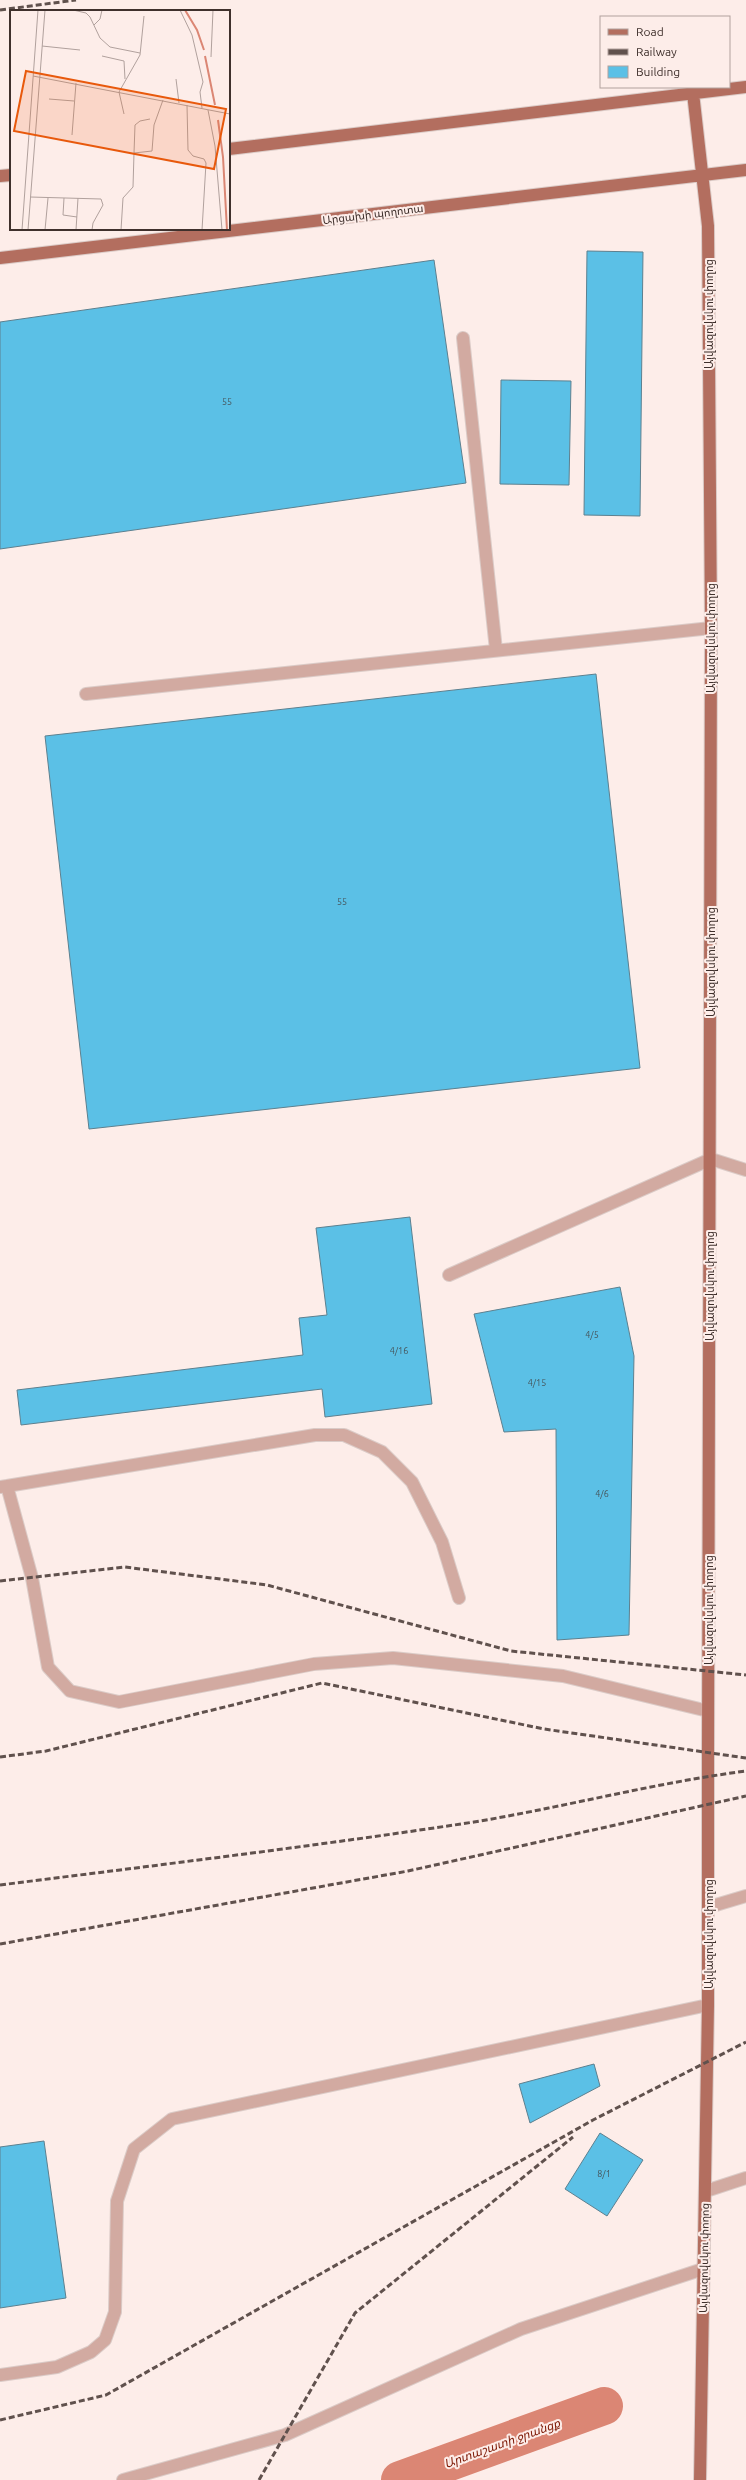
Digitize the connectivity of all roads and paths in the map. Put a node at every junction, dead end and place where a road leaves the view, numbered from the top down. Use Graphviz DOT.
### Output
graph roads {
  1 [pos="746,87"];
  2 [pos="693,93"];
  3 [pos="230,148"];
  4 [pos="746,170"];
  5 [pos="10,175"];
  6 [pos="703,175"];
  7 [pos="0,176"];
  8 [pos="0,258"];
  9 [pos="463,338"];
  10 [pos="711,628"];
  11 [pos="496,650"];
  12 [pos="86,694"];
  13 [pos="711,1158"];
  14 [pos="746,1170"];
  15 [pos="450,1276"];
  16 [pos="3,1486"];
  17 [pos="459,1598"];
  18 [pos="708,1711"];
  19 [pos="746,1896"];
  20 [pos="710,1907"];
  21 [pos="708,2005"];
  22 [pos="746,2178"];
  23 [pos="706,2191"];
  24 [pos="703,2269"];
  25 [pos="0,2375"];
  26 [pos="123,2480"];
  27 [pos="700,2480"];
  1 -- 2 [label="main road"];
  2 -- 3 [label="main road"];
  2 -- 6 [label="main road, Այվազովսկու փողոց"];
  4 -- 6 [label="main road, Արցախի պողոտա"];
  5 -- 7 [label="main road"];
  6 -- 8 [label="main road, Արցախի պողոտա"];
  6 -- 10 [label="main road, Այվազովսկու փողոց"];
  9 -- 11 [label="street"];
  10 -- 11 [label="street"];
  10 -- 13 [label="main road, Այվազովսկու փողոց"];
  11 -- 12 [label="street"];
  13 -- 14 [label="street"];
  13 -- 15 [label="street"];
  13 -- 18 [label="main road, Այվազովսկու փողոց"];
  16 -- 17 [label="street"];
  16 -- 18 [label="street"];
  18 -- 20 [label="main road, Այվազովսկու փողոց"];
  19 -- 20 [label="street"];
  20 -- 21 [label="main road, Այվազովսկու փողոց"];
  21 -- 23 [label="main road, Այվազովսկու փողոց"];
  21 -- 25 [label="street"];
  22 -- 23 [label="street"];
  23 -- 24 [label="main road, Այվազովսկու փողոց"];
  24 -- 26 [label="street"];
  24 -- 27 [label="main road, Այվազովսկու փողոց"];
}
